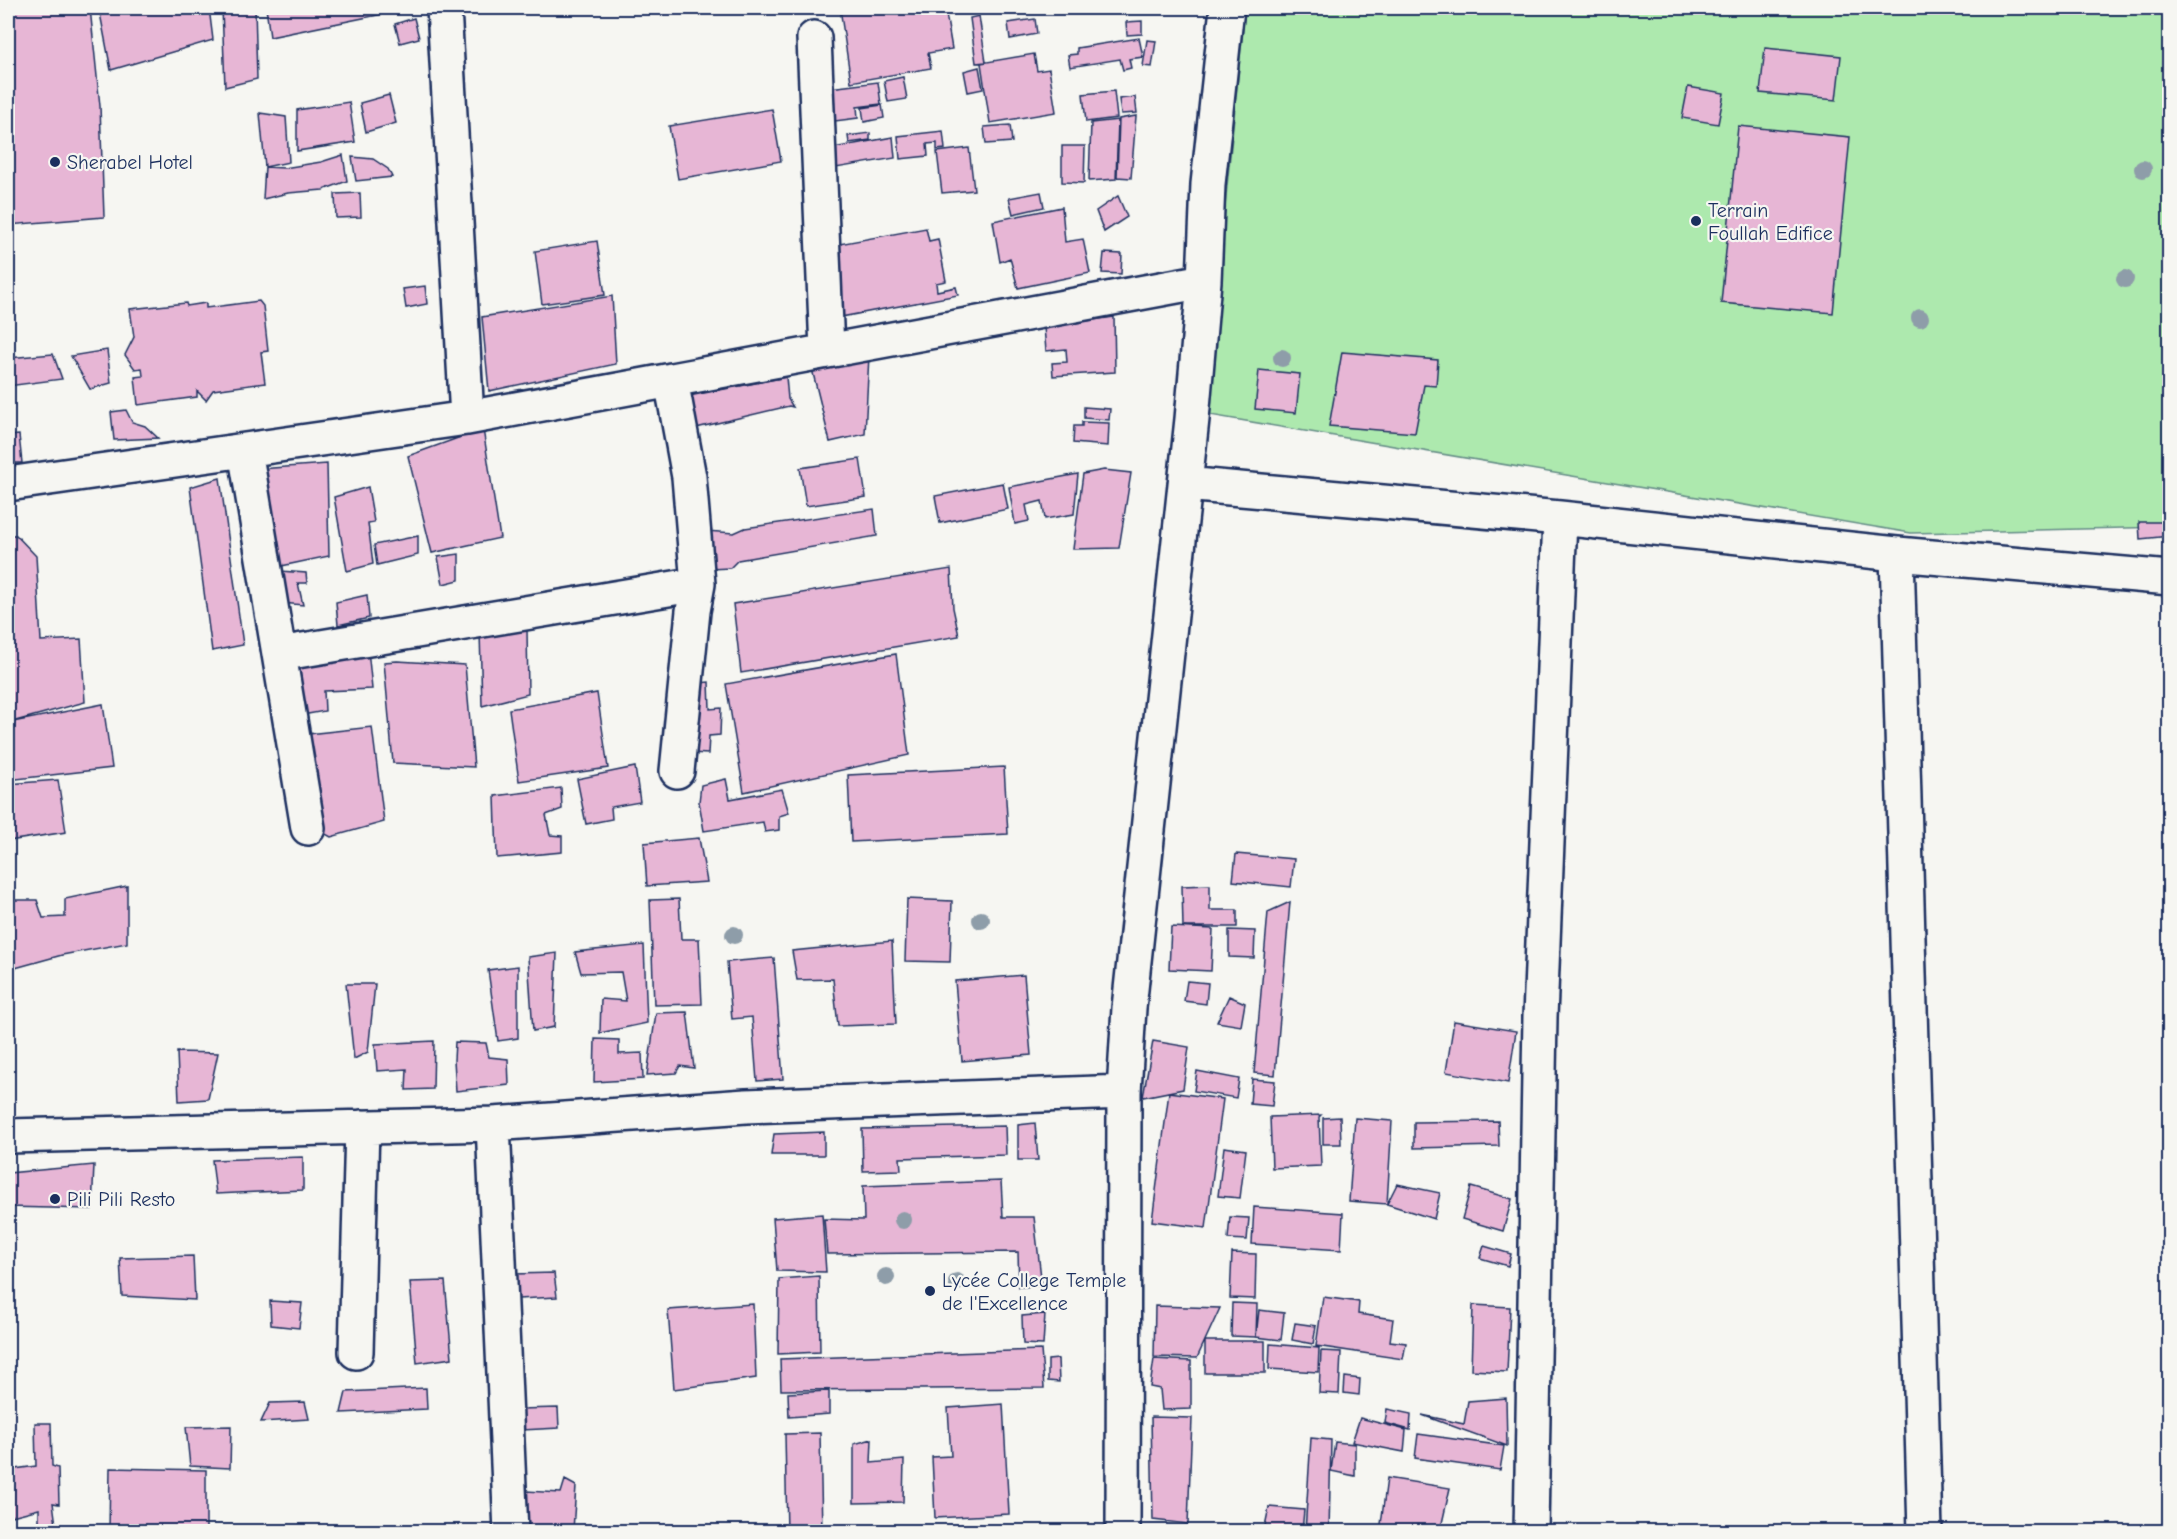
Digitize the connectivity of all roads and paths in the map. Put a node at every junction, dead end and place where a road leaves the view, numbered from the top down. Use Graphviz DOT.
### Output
graph roads {
  1 [pos="444,8"];
  2 [pos="1227,8"];
  3 [pos="814,38"];
  4 [pos="1204,281"];
  5 [pos="827,350"];
  6 [pos="671,380"];
  7 [pos="467,418"];
  8 [pos="245,450"];
  9 [pos="8,484"];
  10 [pos="1185,484"];
  11 [pos="1560,518"];
  12 [pos="1897,554"];
  13 [pos="2169,578"];
  14 [pos="698,584"];
  15 [pos="279,654"];
  16 [pos="677,771"];
  17 [pos="308,828"];
  18 [pos="1124,1092"];
  19 [pos="493,1124"];
  20 [pos="363,1127"];
  21 [pos="8,1136"];
  22 [pos="357,1352"];
  23 [pos="511,1532"];
  24 [pos="1123,1532"];
  25 [pos="1531,1532"];
  26 [pos="1925,1532"];
  1 -- 7 [label="street"];
  2 -- 4 [label="street"];
  3 -- 5 [label="street"];
  4 -- 5 [label="street"];
  4 -- 10 [label="street"];
  5 -- 6 [label="street"];
  6 -- 7 [label="street"];
  6 -- 14 [label="street"];
  7 -- 8 [label="street"];
  8 -- 9 [label="street"];
  8 -- 15 [label="street"];
  10 -- 11 [label="street"];
  10 -- 18 [label="street"];
  11 -- 12 [label="street"];
  11 -- 25 [label="street"];
  12 -- 13 [label="street"];
  12 -- 26 [label="street"];
  14 -- 15 [label="street"];
  14 -- 16 [label="street"];
  15 -- 17 [label="street"];
  18 -- 19 [label="street"];
  18 -- 24 [label="street"];
  19 -- 20 [label="street"];
  19 -- 23 [label="street"];
  20 -- 21 [label="street"];
  20 -- 22 [label="street"];
}
